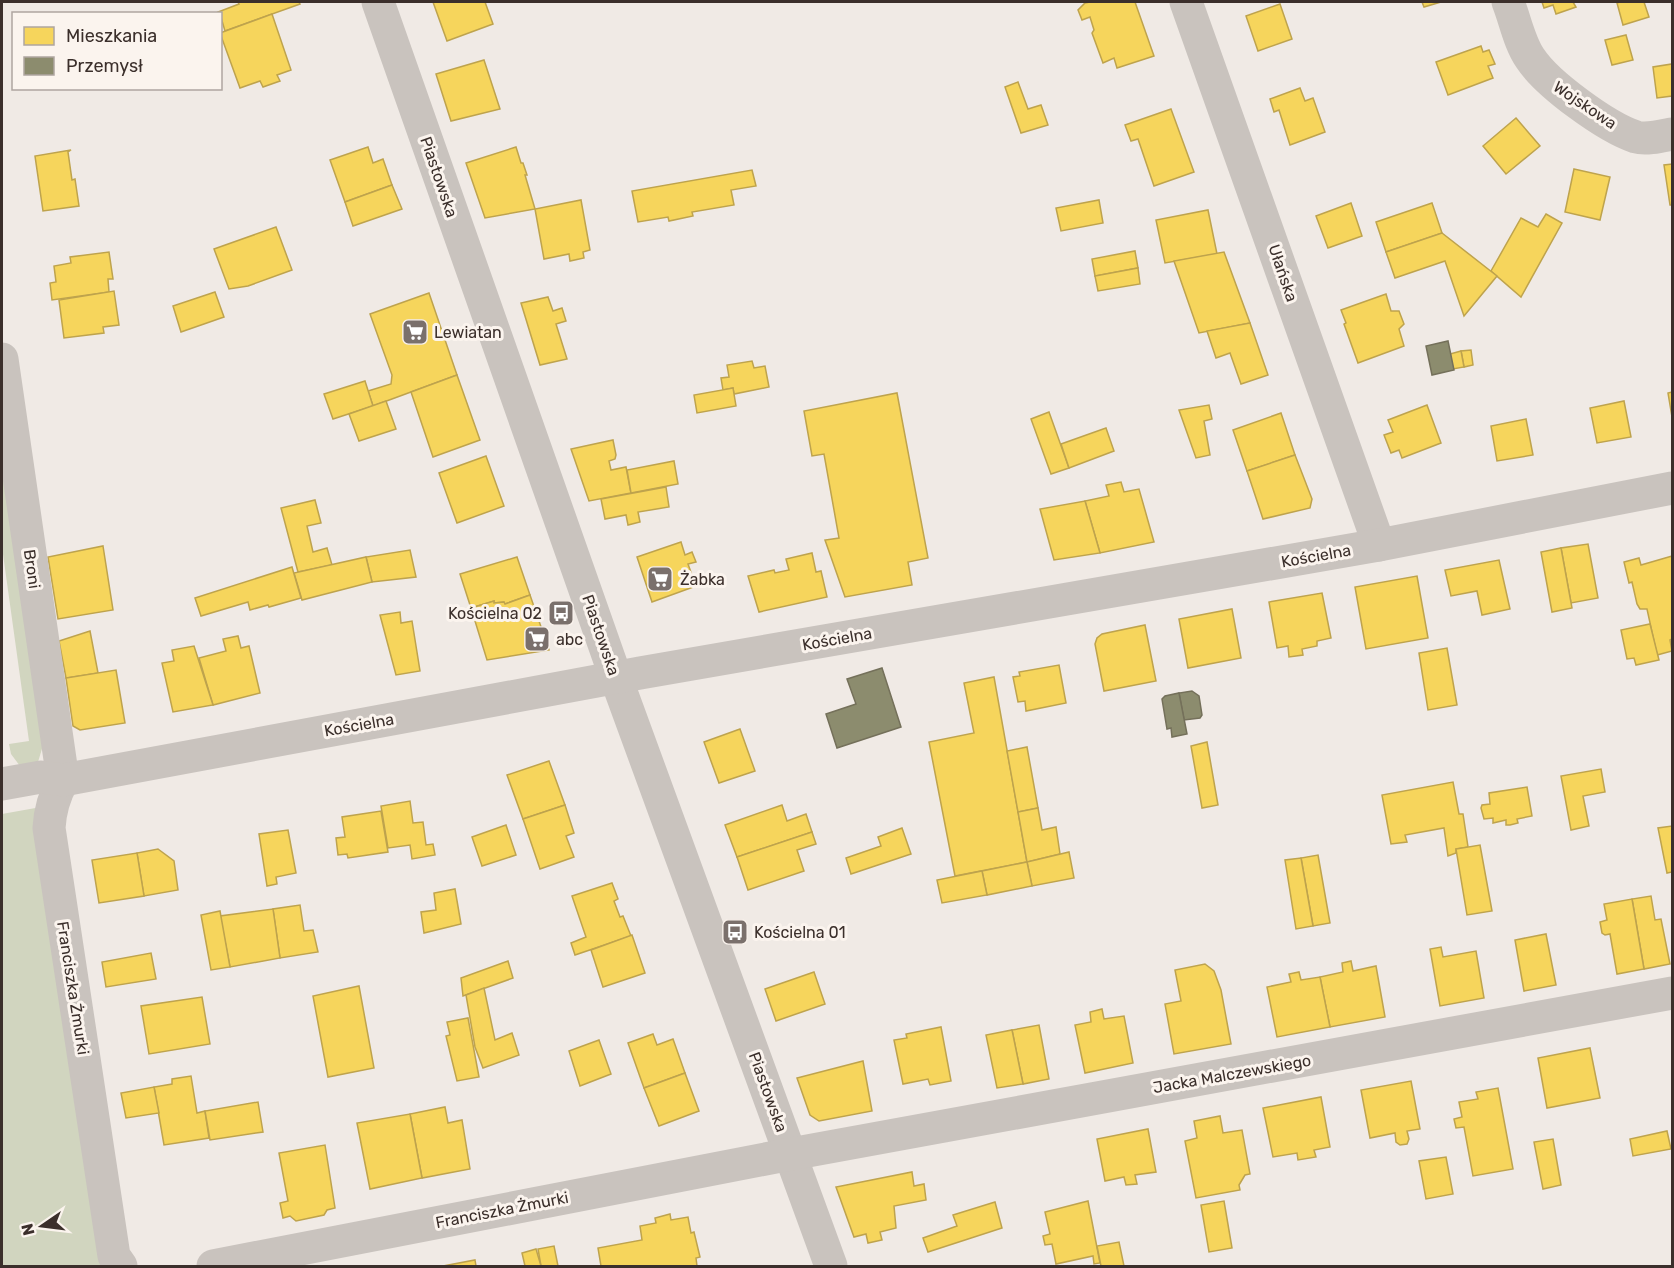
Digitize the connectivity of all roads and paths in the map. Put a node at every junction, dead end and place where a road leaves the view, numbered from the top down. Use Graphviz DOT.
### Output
graph roads {
  1 [pos="378,2"];
  2 [pos="1186,2"];
  3 [pos="1508,2"];
  4 [pos="1672,134"];
  5 [pos="2,359"];
  6 [pos="1672,488"];
  7 [pos="1379,545"];
  8 [pos="616,678"];
  9 [pos="63,780"];
  10 [pos="2,784"];
  11 [pos="1672,993"];
  12 [pos="791,1154"];
  13 [pos="121,1266"];
  14 [pos="213,1266"];
  15 [pos="831,1266"];
  1 -- 8 [label="street, Piastowska"];
  2 -- 7 [label="street, Ułańska"];
  3 -- 4 [label="street, Wojskowa"];
  5 -- 9 [label="street, Broni"];
  6 -- 7 [label="street, Kościelna"];
  7 -- 8 [label="street, Kościelna"];
  8 -- 9 [label="street, Kościelna"];
  8 -- 12 [label="street, Piastowska"];
  9 -- 10 [label="street, Kościelna"];
  9 -- 13 [label="street, Franciszka Żmurki"];
  11 -- 12 [label="street, Jacka Malczewskiego"];
  12 -- 14 [label="street, Franciszka Żmurki"];
  12 -- 15 [label="street, Piastowska"];
}
